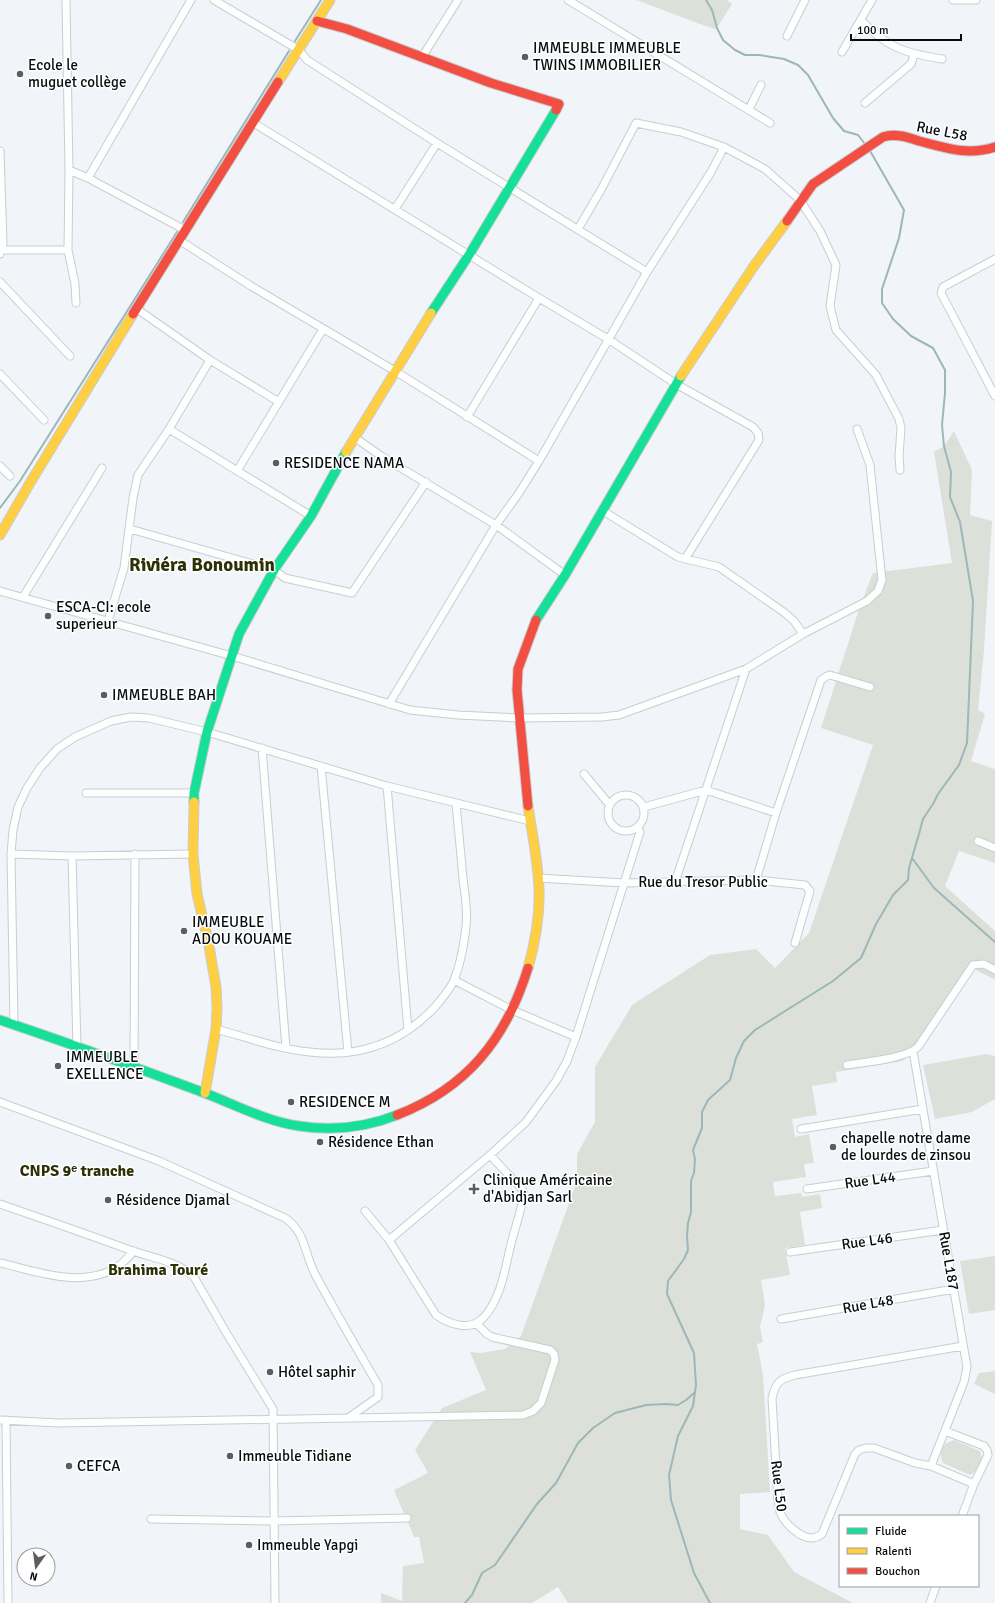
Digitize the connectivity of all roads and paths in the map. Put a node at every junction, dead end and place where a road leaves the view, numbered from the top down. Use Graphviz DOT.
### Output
graph roads {
  1 [pos="66,0"];
  2 [pos="191,0"];
  3 [pos="214,0"];
  4 [pos="330,0"];
  5 [pos="458,0"];
  6 [pos="568,0"];
  7 [pos="805,0"];
  8 [pos="872,0"];
  9 [pos="953,0"];
  10 [pos="976,0"];
  11 [pos="861,20"];
  12 [pos="317,21"];
  13 [pos="786,36"];
  14 [pos="299,50"];
  15 [pos="842,52"];
  16 [pos="914,55"];
  17 [pos="422,56"];
  18 [pos="942,59"];
  19 [pos="762,85"];
  20 [pos="865,103"];
  21 [pos="749,109"];
  22 [pos="252,122"];
  23 [pos="770,123"];
  24 [pos="437,143"];
  25 [pos="724,146"];
  26 [pos="995,147"];
  27 [pos="0,151"];
  28 [pos="69,170"];
  29 [pos="88,178"];
  30 [pos="509,186"];
  31 [pos="0,197"];
  32 [pos="800,200"];
  33 [pos="395,209"];
  34 [pos="578,229"];
  35 [pos="185,230"];
  36 [pos="179,240"];
  37 [pos="68,250"];
  38 [pos="1,252"];
  39 [pos="469,255"];
  40 [pos="995,259"];
  41 [pos="647,272"];
  42 [pos="0,282"];
  43 [pos="539,298"];
  44 [pos="76,303"];
  45 [pos="137,310"];
  46 [pos="324,329"];
  47 [pos="608,339"];
  48 [pos="70,356"];
  49 [pos="210,360"];
  50 [pos="395,371"];
  51 [pos="0,374"];
  52 [pos="676,384"];
  53 [pos="995,396"];
  54 [pos="279,402"];
  55 [pos="467,417"];
  56 [pos="44,420"];
  57 [pos="169,429"];
  58 [pos="857,429"];
  59 [pos="354,437"];
  60 [pos="539,461"];
  61 [pos="0,466"];
  62 [pos="102,468"];
  63 [pos="900,470"];
  64 [pos="238,471"];
  65 [pos="10,476"];
  66 [pos="426,482"];
  67 [pos="603,511"];
  68 [pos="311,516"];
  69 [pos="6,522"];
  70 [pos="496,525"];
  71 [pos="130,529"];
  72 [pos="0,531"];
  73 [pos="0,535"];
  74 [pos="685,559"];
  75 [pos="274,570"];
  76 [pos="566,575"];
  77 [pos="0,590"];
  78 [pos="23,597"];
  79 [pos="108,621"];
  80 [pos="803,634"];
  81 [pos="232,656"];
  82 [pos="746,669"];
  83 [pos="870,687"];
  84 [pos="390,704"];
  85 [pos="520,718"];
  86 [pos="206,732"];
  87 [pos="262,748"];
  88 [pos="321,766"];
  89 [pos="584,774"];
  90 [pos="387,786"];
  91 [pos="706,790"];
  92 [pos="86,793"];
  93 [pos="194,793"];
  94 [pos="456,803"];
  95 [pos="609,804"];
  96 [pos="644,808"];
  97 [pos="776,813"];
  98 [pos="530,821"];
  99 [pos="638,827"];
  100 [pos="978,841"];
  101 [pos="995,848"];
  102 [pos="11,854"];
  103 [pos="135,854"];
  104 [pos="193,854"];
  105 [pos="72,856"];
  106 [pos="538,878"];
  107 [pos="756,880"];
  108 [pos="675,882"];
  109 [pos="624,883"];
  110 [pos="795,943"];
  111 [pos="995,970"];
  112 [pos="454,980"];
  113 [pos="512,1010"];
  114 [pos="0,1020"];
  115 [pos="14,1025"];
  116 [pos="216,1029"];
  117 [pos="408,1030"];
  118 [pos="576,1037"];
  119 [pos="77,1047"];
  120 [pos="286,1048"];
  121 [pos="913,1051"];
  122 [pos="348,1052"];
  123 [pos="847,1065"];
  124 [pos="134,1068"];
  125 [pos="204,1093"];
  126 [pos="0,1102"];
  127 [pos="923,1109"];
  128 [pos="801,1129"];
  129 [pos="490,1155"];
  130 [pos="933,1171"];
  131 [pos="807,1189"];
  132 [pos="0,1204"];
  133 [pos="365,1211"];
  134 [pos="944,1230"];
  135 [pos="389,1240"];
  136 [pos="134,1251"];
  137 [pos="790,1252"];
  138 [pos="0,1263"];
  139 [pos="954,1288"];
  140 [pos="781,1319"];
  141 [pos="476,1323"];
  142 [pos="963,1346"];
  143 [pos="348,1418"];
  144 [pos="273,1419"];
  145 [pos="3,1420"];
  146 [pos="945,1430"];
  147 [pos="991,1457"];
  148 [pos="931,1466"];
  149 [pos="974,1484"];
  150 [pos="962,1515"];
  151 [pos="407,1518"];
  152 [pos="151,1519"];
  153 [pos="274,1521"];
  154 [pos="936,1587"];
  155 [pos="8,1603"];
  156 [pos="275,1603"];
  157 [pos="930,1603"];
  1 -- 28 [label="street"];
  2 -- 29 [label="street"];
  3 -- 14 [label="street"];
  4 -- 12 [label="street"];
  5 -- 17 [label="street"];
  6 -- 21 [label="street"];
  7 -- 13 [label="street"];
  8 -- 11 [label="street"];
  9 -- 10 [label="street"];
  11 -- 15 [label="street"];
  11 -- 16 [label="street"];
  12 -- 14 [label="street"];
  12 -- 17 [label="street"];
  14 -- 22 [label="street"];
  14 -- 24 [label="street"];
  16 -- 18 [label="street"];
  16 -- 20 [label="street"];
  17 -- 30 [label="street"];
  19 -- 21 [label="street"];
  21 -- 23 [label="street"];
  22 -- 33 [label="street"];
  22 -- 35 [label="street"];
  24 -- 30 [label="street"];
  24 -- 33 [label="street"];
  25 -- 32 [label="street"];
  25 -- 34 [label="street"];
  25 -- 41 [label="street"];
  26 -- 32 [label="street, Rue L58"];
  27 -- 31 [label="street"];
  28 -- 29 [label="street"];
  28 -- 37 [label="street"];
  29 -- 35 [label="street"];
  30 -- 34 [label="street"];
  30 -- 39 [label="street"];
  31 -- 38 [label="street"];
  32 -- 52 [label="street"];
  32 -- 63 [label="street"];
  33 -- 39 [label="street"];
  34 -- 41 [label="street"];
  35 -- 36 [label="street"];
  36 -- 45 [label="street"];
  36 -- 46 [label="street"];
  37 -- 38 [label="street"];
  37 -- 44 [label="street"];
  39 -- 43 [label="street"];
  39 -- 50 [label="street"];
  40 -- 53 [label="street"];
  41 -- 47 [label="street"];
  42 -- 48 [label="street"];
  43 -- 47 [label="street"];
  43 -- 55 [label="street"];
  45 -- 49 [label="street"];
  45 -- 69 [label="street"];
  46 -- 50 [label="street"];
  46 -- 54 [label="street"];
  47 -- 52 [label="street"];
  47 -- 60 [label="street"];
  49 -- 54 [label="street"];
  49 -- 57 [label="street"];
  50 -- 55 [label="street"];
  50 -- 59 [label="street"];
  51 -- 56 [label="street"];
  52 -- 67 [label="street"];
  52 -- 74 [label="street"];
  54 -- 64 [label="street"];
  55 -- 60 [label="street"];
  57 -- 64 [label="street"];
  57 -- 71 [label="street"];
  58 -- 80 [label="street"];
  59 -- 66 [label="street"];
  59 -- 68 [label="street"];
  60 -- 70 [label="street"];
  61 -- 65 [label="street"];
  62 -- 78 [label="street"];
  64 -- 68 [label="street"];
  66 -- 70 [label="street"];
  66 -- 75 [label="street"];
  67 -- 74 [label="street"];
  67 -- 76 [label="street"];
  68 -- 75 [label="street"];
  69 -- 72 [label="street"];
  69 -- 73 [label="street"];
  70 -- 76 [label="street"];
  70 -- 84 [label="street"];
  71 -- 75 [label="street"];
  71 -- 79 [label="street"];
  74 -- 80 [label="street"];
  75 -- 81 [label="street"];
  76 -- 85 [label="street"];
  77 -- 78 [label="street"];
  78 -- 79 [label="street"];
  79 -- 81 [label="street"];
  80 -- 82 [label="street"];
  81 -- 84 [label="street"];
  81 -- 86 [label="street"];
  82 -- 85 [label="street"];
  82 -- 91 [label="street"];
  83 -- 97 [label="street"];
  84 -- 85 [label="street"];
  85 -- 98 [label="street"];
  86 -- 87 [label="street"];
  86 -- 93 [label="street"];
  86 -- 102 [label="street"];
  87 -- 88 [label="street"];
  87 -- 120 [label="street"];
  88 -- 90 [label="street"];
  88 -- 122 [label="street"];
  89 -- 95 [label="street"];
  90 -- 94 [label="street"];
  90 -- 117 [label="street"];
  91 -- 96 [label="street"];
  91 -- 97 [label="street"];
  91 -- 108 [label="street"];
  92 -- 93 [label="street"];
  93 -- 104 [label="street"];
  94 -- 98 [label="street"];
  94 -- 112 [label="street"];
  95 -- 96 [label="street"];
  95 -- 99 [label="street"];
  96 -- 99 [label="street"];
  97 -- 107 [label="street"];
  98 -- 106 [label="street"];
  99 -- 109 [label="street"];
  100 -- 101 [label="street"];
  102 -- 105 [label="street"];
  102 -- 115 [label="street"];
  103 -- 104 [label="street"];
  103 -- 105 [label="street"];
  103 -- 124 [label="street"];
  104 -- 116 [label="street"];
  105 -- 119 [label="street"];
  106 -- 109 [label="street, Rue du Tresor Public"];
  106 -- 113 [label="street"];
  107 -- 108 [label="street, Rue du Tresor Public"];
  107 -- 110 [label="street, Rue du Tresor Public"];
  108 -- 109 [label="street, Rue du Tresor Public"];
  109 -- 118 [label="street"];
  111 -- 121 [label="street"];
  112 -- 113 [label="street"];
  112 -- 117 [label="street"];
  113 -- 118 [label="street"];
  113 -- 125 [label="street"];
  114 -- 115 [label="street"];
  115 -- 119 [label="street"];
  116 -- 120 [label="street"];
  116 -- 125 [label="street"];
  117 -- 122 [label="street"];
  118 -- 129 [label="street"];
  119 -- 124 [label="street"];
  120 -- 122 [label="street"];
  121 -- 123 [label="street"];
  121 -- 127 [label="street, Rue L187"];
  124 -- 125 [label="street"];
  126 -- 143 [label="street"];
  127 -- 128 [label="street"];
  127 -- 130 [label="street, Rue L187"];
  129 -- 135 [label="street"];
  129 -- 141 [label="street"];
  130 -- 131 [label="street, Rue L44"];
  130 -- 134 [label="street, Rue L187"];
  132 -- 136 [label="street"];
  133 -- 135 [label="street"];
  134 -- 137 [label="street, Rue L46"];
  134 -- 139 [label="street, Rue L187"];
  135 -- 141 [label="street"];
  136 -- 138 [label="street"];
  136 -- 144 [label="street"];
  139 -- 140 [label="street, Rue L48"];
  139 -- 142 [label="street, Rue L187"];
  141 -- 143 [label="street"];
  142 -- 146 [label="street, Rue L187"];
  142 -- 148 [label="street, Rue L50"];
  143 -- 144 [label="street"];
  144 -- 145 [label="street"];
  144 -- 153 [label="street"];
  145 -- 155 [label="street"];
  146 -- 147 [label="street"];
  146 -- 148 [label="street, Rue L187"];
  147 -- 149 [label="street"];
  148 -- 149 [label="street, Rue L50"];
  149 -- 150 [label="street"];
  151 -- 153 [label="street"];
  152 -- 153 [label="street"];
  153 -- 156 [label="street"];
  154 -- 157 [label="street"];
}
